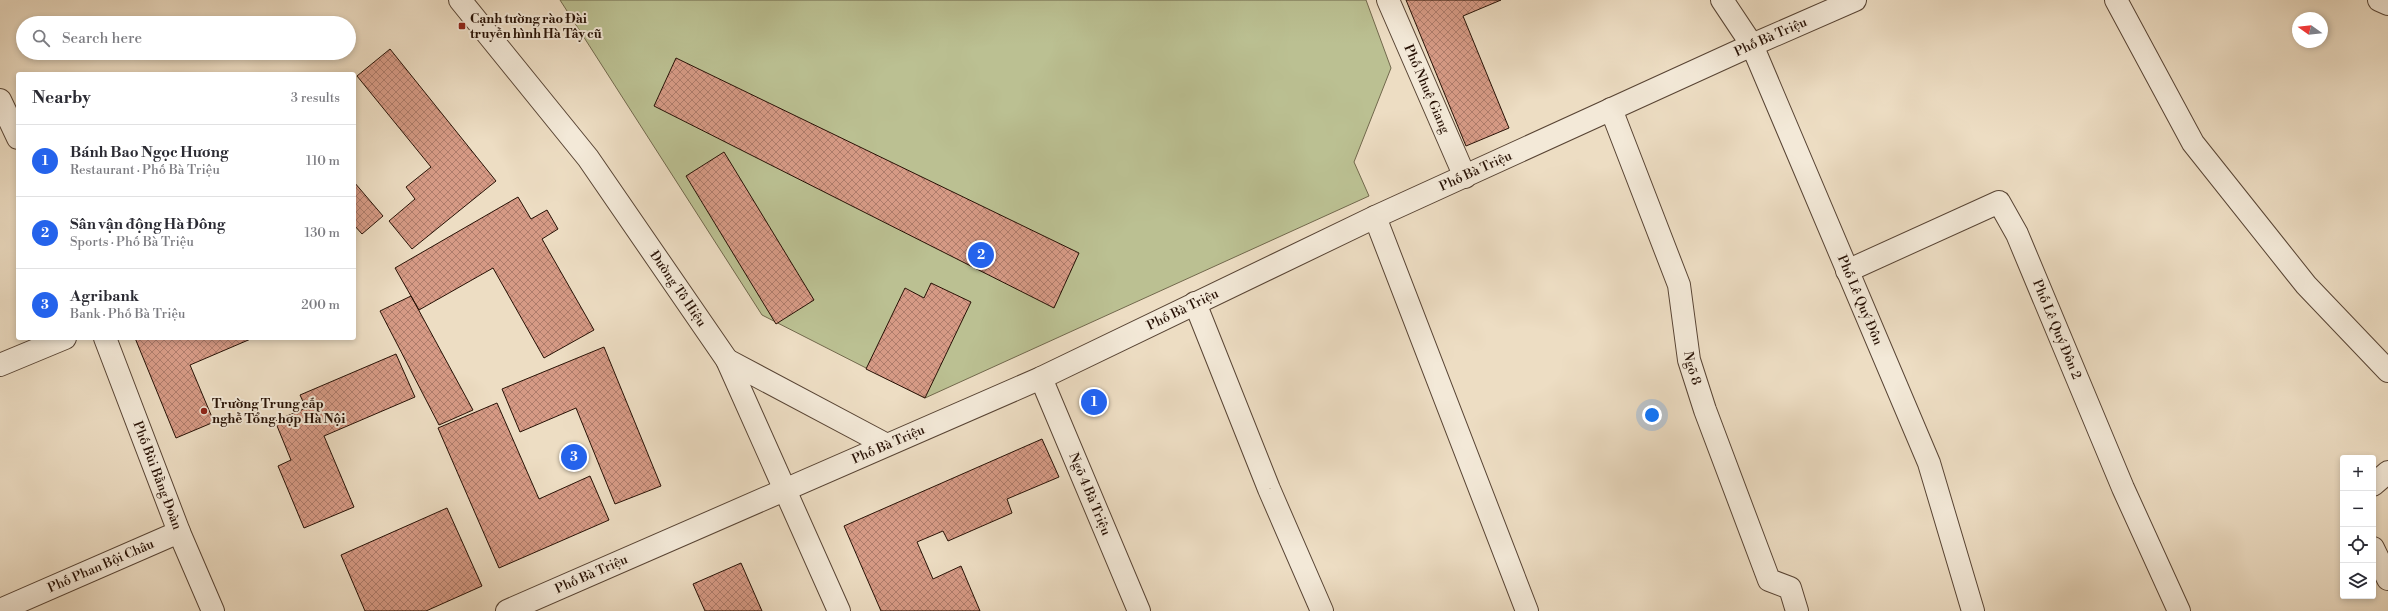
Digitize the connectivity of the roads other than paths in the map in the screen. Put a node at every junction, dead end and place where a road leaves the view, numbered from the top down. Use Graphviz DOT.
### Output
graph roads {
  1 [pos="460,0"];
  2 [pos="1388,0"];
  3 [pos="1722,0"];
  4 [pos="1855,0"];
  5 [pos="2116,0"];
  6 [pos="2380,0"];
  7 [pos="2388,4"];
  8 [pos="1752,45"];
  9 [pos="0,100"];
  10 [pos="1611,109"];
  11 [pos="16,134"];
  12 [pos="1464,177"];
  13 [pos="1375,217"];
  14 [pos="1847,271"];
  15 [pos="1195,303"];
  16 [pos="60,340"];
  17 [pos="106,340"];
  18 [pos="727,360"];
  19 [pos="0,365"];
  20 [pos="2388,371"];
  21 [pos="1041,378"];
  22 [pos="885,444"];
  23 [pos="2388,472"];
  24 [pos="2376,482"];
  25 [pos="786,491"];
  26 [pos="179,532"];
  27 [pos="2376,554"];
  28 [pos="2388,579"];
  29 [pos="531,606"];
  30 [pos="0,610"];
  31 [pos="213,611"];
  32 [pos="507,611"];
  33 [pos="839,611"];
  34 [pos="1139,611"];
  35 [pos="1322,611"];
  36 [pos="1528,611"];
  37 [pos="1797,611"];
  38 [pos="1973,611"];
  39 [pos="2179,611"];
  1 -- 18 [label="street, Đường Tô Hiệu"];
  2 -- 12 [label="street, Phố Nhuệ Giang"];
  3 -- 8 [label="street, Phố Lê Quý Đôn"];
  4 -- 8 [label="street, Phố Bà Triệu"];
  5 -- 20 [label="street"];
  6 -- 7 [label="street"];
  8 -- 10 [label="street, Phố Bà Triệu"];
  8 -- 14 [label="street, Phố Lê Quý Đôn"];
  9 -- 11 [label="street"];
  10 -- 12 [label="street, Phố Bà Triệu"];
  10 -- 37 [label="street, Ngõ 8"];
  12 -- 13 [label="street, Phố Bà Triệu"];
  13 -- 15 [label="street, Phố Bà Triệu"];
  13 -- 36 [label="street"];
  14 -- 38 [label="street, Phố Lê Quý Đôn"];
  14 -- 39 [label="street, Phố Lê Quý Đôn 2"];
  15 -- 21 [label="street, Phố Bà Triệu"];
  15 -- 35 [label="street"];
  16 -- 19 [label="street"];
  17 -- 26 [label="street, Phố Bùi Bằng Đoàn"];
  18 -- 22 [label="street"];
  18 -- 25 [label="street, Đường Tô Hiệu"];
  21 -- 22 [label="street, Phố Bà Triệu"];
  21 -- 34 [label="street, Ngõ 4 Bà Triệu"];
  22 -- 25 [label="street, Phố Bà Triệu"];
  23 -- 24 [label="street"];
  25 -- 29 [label="street, Phố Bà Triệu"];
  25 -- 33 [label="street, Đường Tô Hiệu"];
  26 -- 30 [label="street, Phố Phan Bội Châu"];
  26 -- 31 [label="street, Phố Bùi Bằng Đoàn"];
  27 -- 28 [label="street"];
  29 -- 32 [label="street, Phố Bà Triệu"];
}
